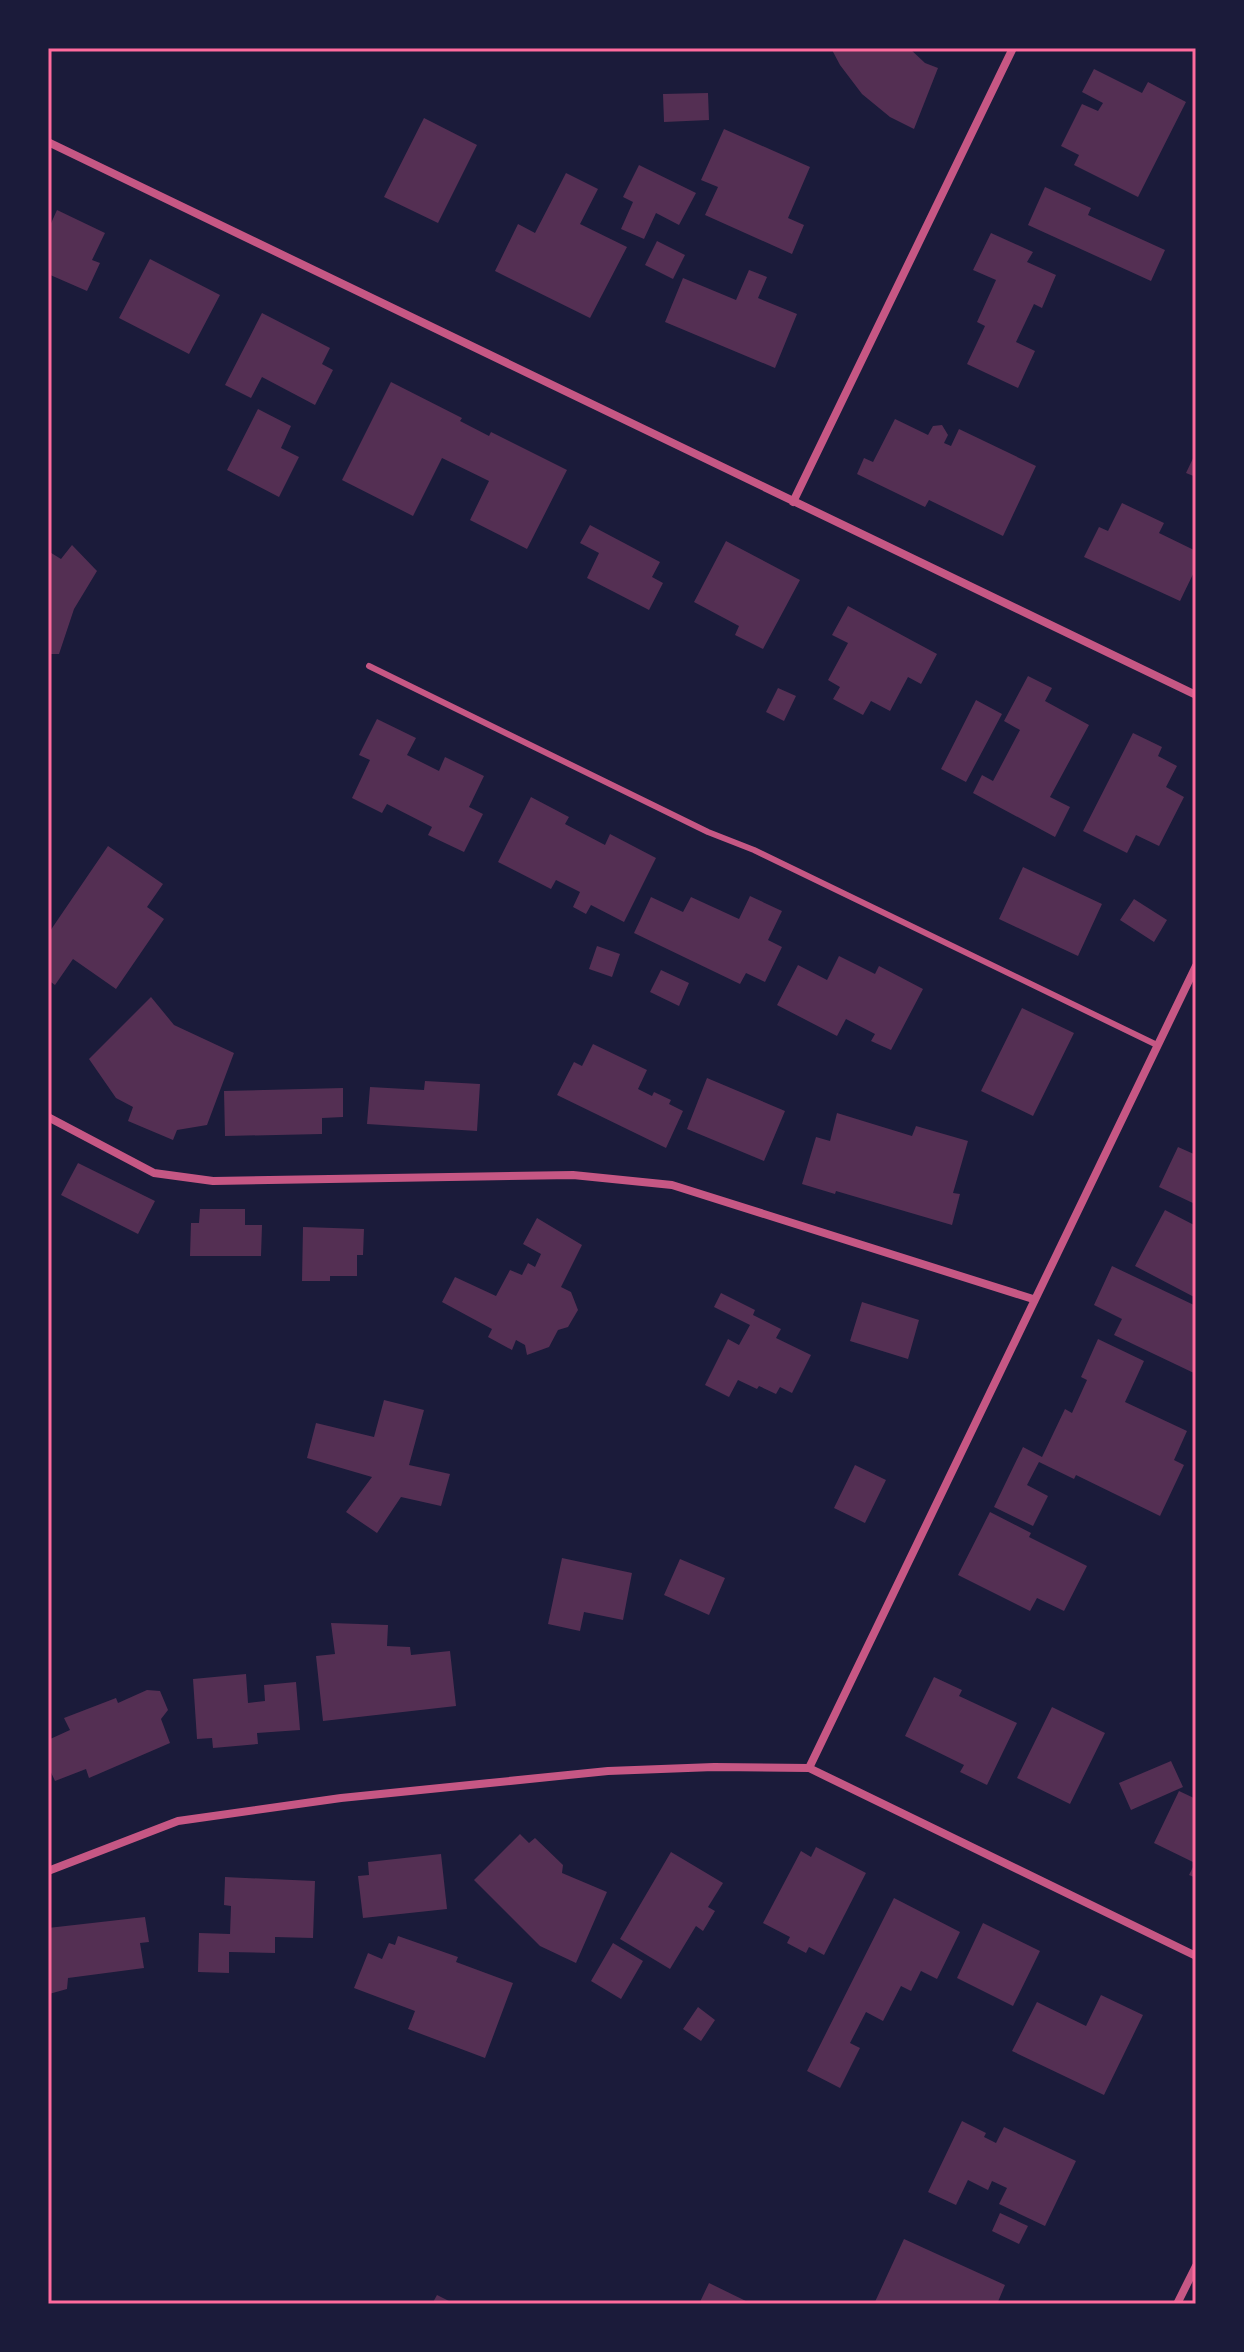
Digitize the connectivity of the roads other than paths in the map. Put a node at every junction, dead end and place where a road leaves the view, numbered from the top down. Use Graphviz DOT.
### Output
graph roads {
  1 [pos="1013,48"];
  2 [pos="48,142"];
  3 [pos="793,502"];
  4 [pos="369,666"];
  5 [pos="1196,695"];
  6 [pos="1196,966"];
  7 [pos="1157,1045"];
  8 [pos="48,1117"];
  9 [pos="1033,1299"];
  10 [pos="809,1768"];
  11 [pos="48,1871"];
  12 [pos="1196,1956"];
  13 [pos="1196,2266"];
  14 [pos="1177,2304"];
  1 -- 3 [label="street"];
  2 -- 3 [label="street"];
  3 -- 5 [label="street"];
  4 -- 7 [label="lane"];
  6 -- 7 [label="street"];
  7 -- 9 [label="street"];
  8 -- 9 [label="street"];
  9 -- 10 [label="street"];
  10 -- 11 [label="street"];
  10 -- 12 [label="street"];
  13 -- 14 [label="street"];
}
